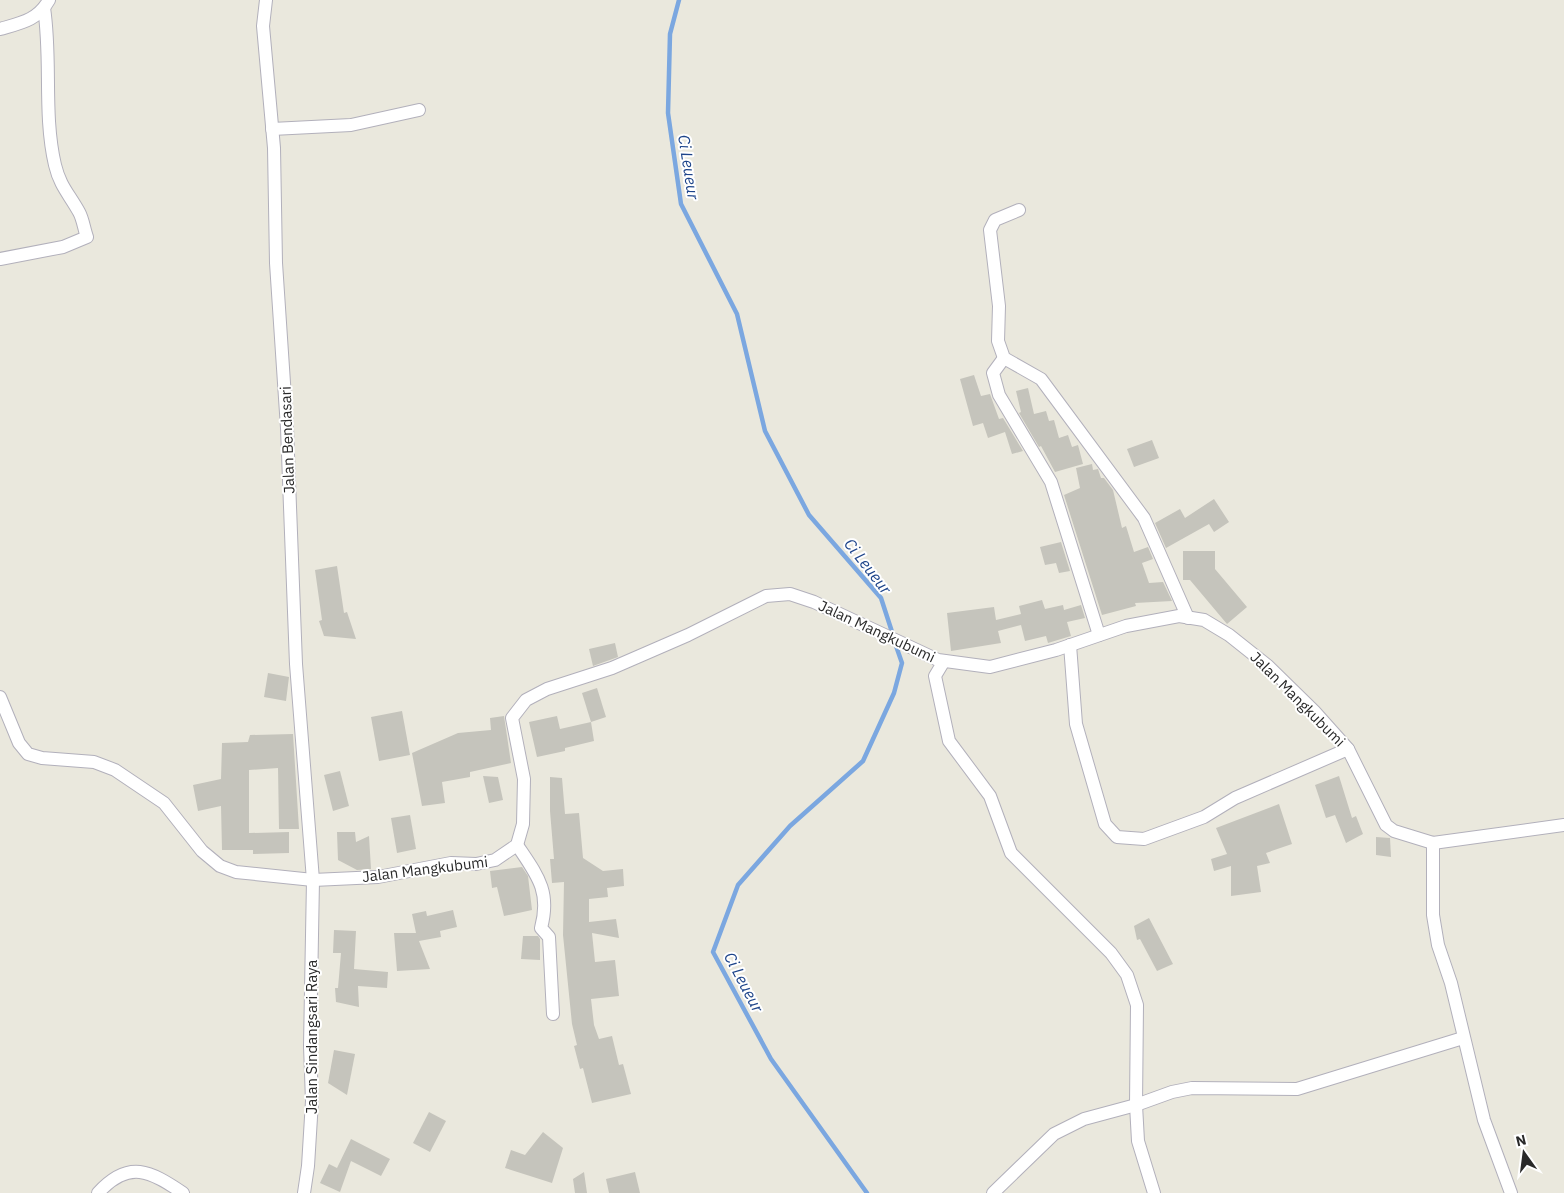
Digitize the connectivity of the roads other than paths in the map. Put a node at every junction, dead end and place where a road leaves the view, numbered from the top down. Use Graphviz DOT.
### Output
graph roads {
  1 [pos="266,0"];
  2 [pos="47,4"];
  3 [pos="0,29"];
  4 [pos="419,110"];
  5 [pos="272,129"];
  6 [pos="1019,210"];
  7 [pos="0,259"];
  8 [pos="1004,358"];
  9 [pos="1188,618"];
  10 [pos="1099,635"];
  11 [pos="1070,645"];
  12 [pos="941,661"];
  13 [pos="0,697"];
  14 [pos="1348,749"];
  15 [pos="1564,825"];
  16 [pos="1433,844"];
  17 [pos="517,845"];
  18 [pos="313,880"];
  19 [pos="553,1014"];
  20 [pos="1463,1038"];
  21 [pos="1136,1105"];
  22 [pos="98,1193"];
  23 [pos="183,1193"];
  24 [pos="304,1193"];
  25 [pos="993,1193"];
  26 [pos="1154,1193"];
  27 [pos="1511,1193"];
  1 -- 5 [label="street, Jalan Bendasari"];
  2 -- 3 [label="street"];
  2 -- 7 [label="street"];
  4 -- 5 [label="street"];
  5 -- 18 [label="street, Jalan Bendasari"];
  6 -- 8 [label="street"];
  8 -- 9 [label="street"];
  8 -- 10 [label="street"];
  9 -- 10 [label="street, Jalan Mangkubumi"];
  9 -- 14 [label="street, Jalan Mangkubumi"];
  10 -- 11 [label="street, Jalan Mangkubumi"];
  11 -- 12 [label="street, Jalan Mangkubumi"];
  11 -- 14 [label="street"];
  12 -- 17 [label="street, Jalan Mangkubumi"];
  12 -- 21 [label="street"];
  13 -- 18 [label="street, Jalan Mangkubumi"];
  14 -- 16 [label="street, Jalan Mangkubumi"];
  15 -- 16 [label="street, Jalan Mangkubumi"];
  16 -- 20 [label="street"];
  17 -- 18 [label="street, Jalan Mangkubumi"];
  17 -- 19 [label="street"];
  18 -- 24 [label="street, Jalan Sindangsari Raya"];
  20 -- 21 [label="street"];
  20 -- 27 [label="street"];
  21 -- 25 [label="street"];
  21 -- 26 [label="street"];
  22 -- 23 [label="street"];
}
